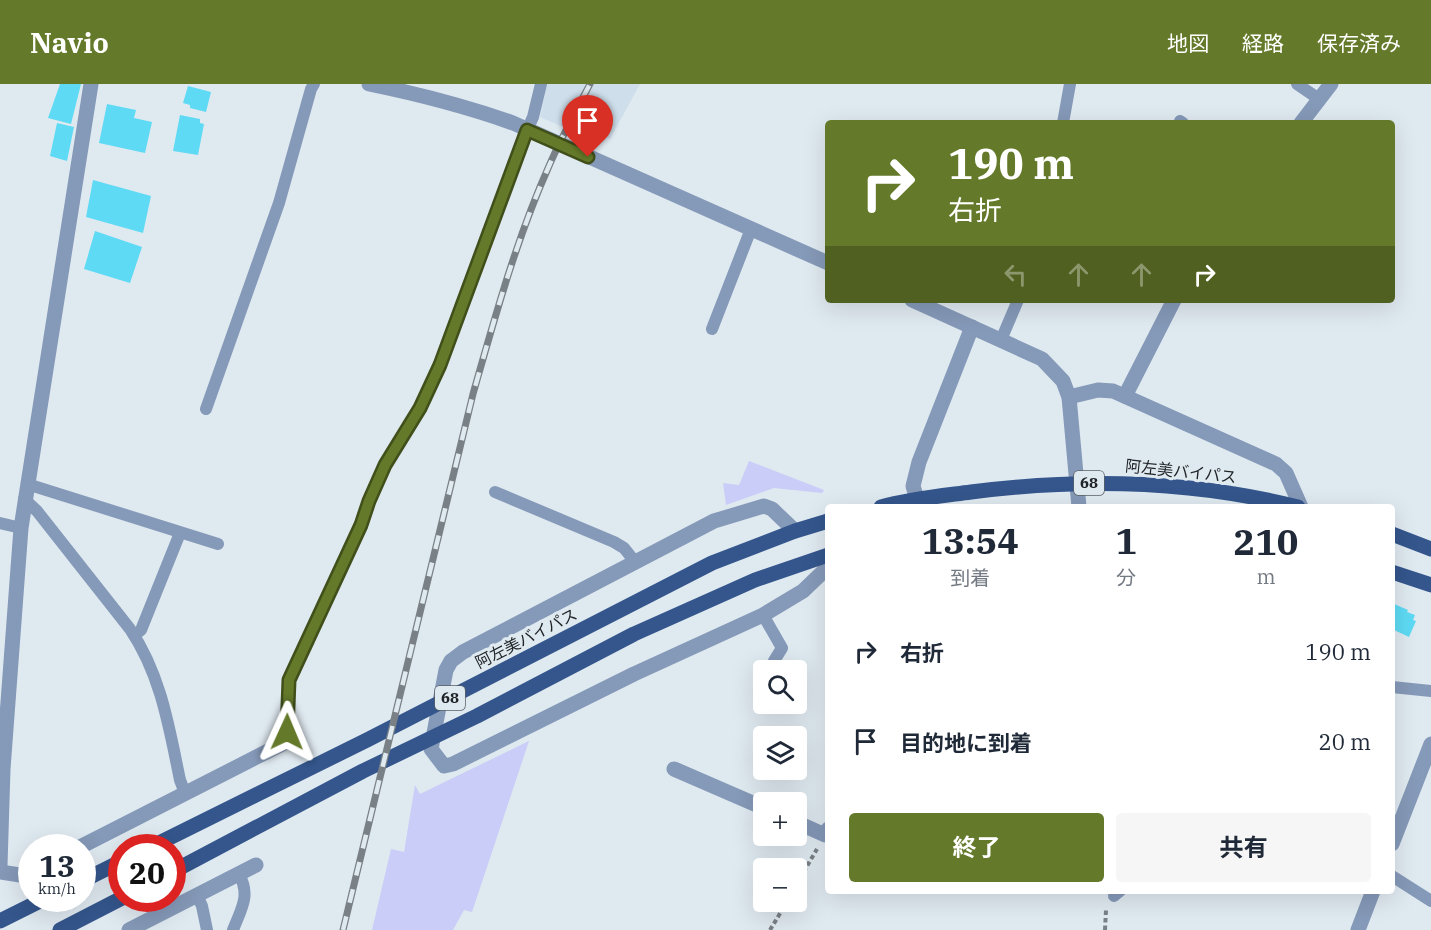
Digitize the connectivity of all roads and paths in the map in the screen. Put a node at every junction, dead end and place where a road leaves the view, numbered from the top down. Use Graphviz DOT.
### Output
graph roads {
  1 [pos="91,84"];
  2 [pos="314,84"];
  3 [pos="369,84"];
  4 [pos="541,84"];
  5 [pos="1070,84"];
  6 [pos="1297,84"];
  7 [pos="1331,84"];
  8 [pos="1319,99"];
  9 [pos="1064,120"];
  10 [pos="1303,120"];
  11 [pos="527,130"];
  12 [pos="751,229"];
  13 [pos="825,262"];
  14 [pos="919,303"];
  15 [pos="1017,303"];
  16 [pos="1172,303"];
  17 [pos="972,327"];
  18 [pos="712,329"];
  19 [pos="1001,340"];
  20 [pos="1125,396"];
  21 [pos="1069,397"];
  22 [pos="206,409"];
  23 [pos="1076,483"];
  24 [pos="26,492"];
  25 [pos="495,492"];
  26 [pos="917,500"];
  27 [pos="896,504"];
  28 [pos="1079,504"];
  29 [pos="1285,504"];
  30 [pos="1298,504"];
  31 [pos="825,522"];
  32 [pos="0,523"];
  33 [pos="21,528"];
  34 [pos="795,531"];
  35 [pos="180,533"];
  36 [pos="1395,535"];
  37 [pos="218,544"];
  38 [pos="1431,549"];
  39 [pos="825,556"];
  40 [pos="636,563"];
  41 [pos="825,570"];
  42 [pos="1395,573"];
  43 [pos="1431,585"];
  44 [pos="763,615"];
  45 [pos="135,635"];
  46 [pos="6,643"];
  47 [pos="775,660"];
  48 [pos="1395,687"];
  49 [pos="1431,691"];
  50 [pos="282,744"];
  51 [pos="1431,744"];
  52 [pos="674,769"];
  53 [pos="185,793"];
  54 [pos="753,803"];
  55 [pos="807,826"];
  56 [pos="825,832"];
  57 [pos="177,834"];
  58 [pos="825,834"];
  59 [pos="1395,836"];
  60 [pos="96,839"];
  61 [pos="0,865"];
  62 [pos="186,865"];
  63 [pos="256,865"];
  64 [pos="807,866"];
  65 [pos="0,872"];
  66 [pos="239,874"];
  67 [pos="18,875"];
  68 [pos="1395,878"];
  69 [pos="1372,894"];
  70 [pos="197,896"];
  71 [pos="1431,901"];
  72 [pos="108,905"];
  73 [pos="18,912"];
  74 [pos="781,912"];
  75 [pos="0,921"];
  76 [pos="60,930"];
  77 [pos="129,930"];
  78 [pos="207,930"];
  79 [pos="233,930"];
  80 [pos="770,930"];
  81 [pos="1358,930"];
  1 -- 24 [label="street"];
  2 -- 22 [label="lane"];
  3 -- 11 [label="street"];
  4 -- 11 [label="lane"];
  5 -- 9 [label="lane"];
  6 -- 8 [label="lane"];
  7 -- 8 [label="street"];
  8 -- 10 [label="street"];
  11 -- 12 [label="street"];
  11 -- 50 [label="lane"];
  12 -- 13 [label="street"];
  12 -- 18 [label="lane"];
  14 -- 17 [label="street"];
  15 -- 19 [label="lane"];
  16 -- 20 [label="street"];
  17 -- 19 [label="street"];
  17 -- 26 [label="street"];
  19 -- 21 [label="street"];
  20 -- 21 [label="street"];
  20 -- 30 [label="street"];
  21 -- 23 [label="street"];
  23 -- 26 [label="main road, 阿左美バイパス / 68"];
  23 -- 28 [label="street"];
  23 -- 29 [label="main road, 阿左美バイパス / 68"];
  24 -- 33 [label="street"];
  24 -- 35 [label="lane"];
  24 -- 45 [label="lane"];
  25 -- 40 [label="lane"];
  26 -- 27 [label="main road, 阿左美バイパス / 68"];
  31 -- 34 [label="main road, 阿左美バイパス / 68"];
  32 -- 33 [label="lane"];
  33 -- 46 [label="street"];
  34 -- 40 [label="street"];
  34 -- 57 [label="main road, 阿左美バイパス / 68"];
  35 -- 37 [label="lane"];
  35 -- 45 [label="lane"];
  36 -- 38 [label="main road"];
  39 -- 62 [label="main road, 68"];
  40 -- 44 [label="street"];
  41 -- 44 [label="street"];
  42 -- 43 [label="main road"];
  44 -- 47 [label="lane"];
  45 -- 53 [label="lane"];
  46 -- 61 [label="street"];
  48 -- 49 [label="lane"];
  50 -- 53 [label="street"];
  51 -- 59 [label="street"];
  52 -- 54 [label="street"];
  53 -- 60 [label="street"];
  55 -- 56 [label="street"];
  58 -- 64 [label="path"];
  63 -- 66 [label="street"];
  65 -- 67 [label="street"];
  66 -- 70 [label="street"];
  66 -- 79 [label="lane"];
  68 -- 71 [label="lane"];
  69 -- 81 [label="street"];
  70 -- 77 [label="street"];
  70 -- 78 [label="lane"];
  72 -- 76 [label="main road"];
  73 -- 75 [label="main road"];
  74 -- 80 [label="path"];
}
